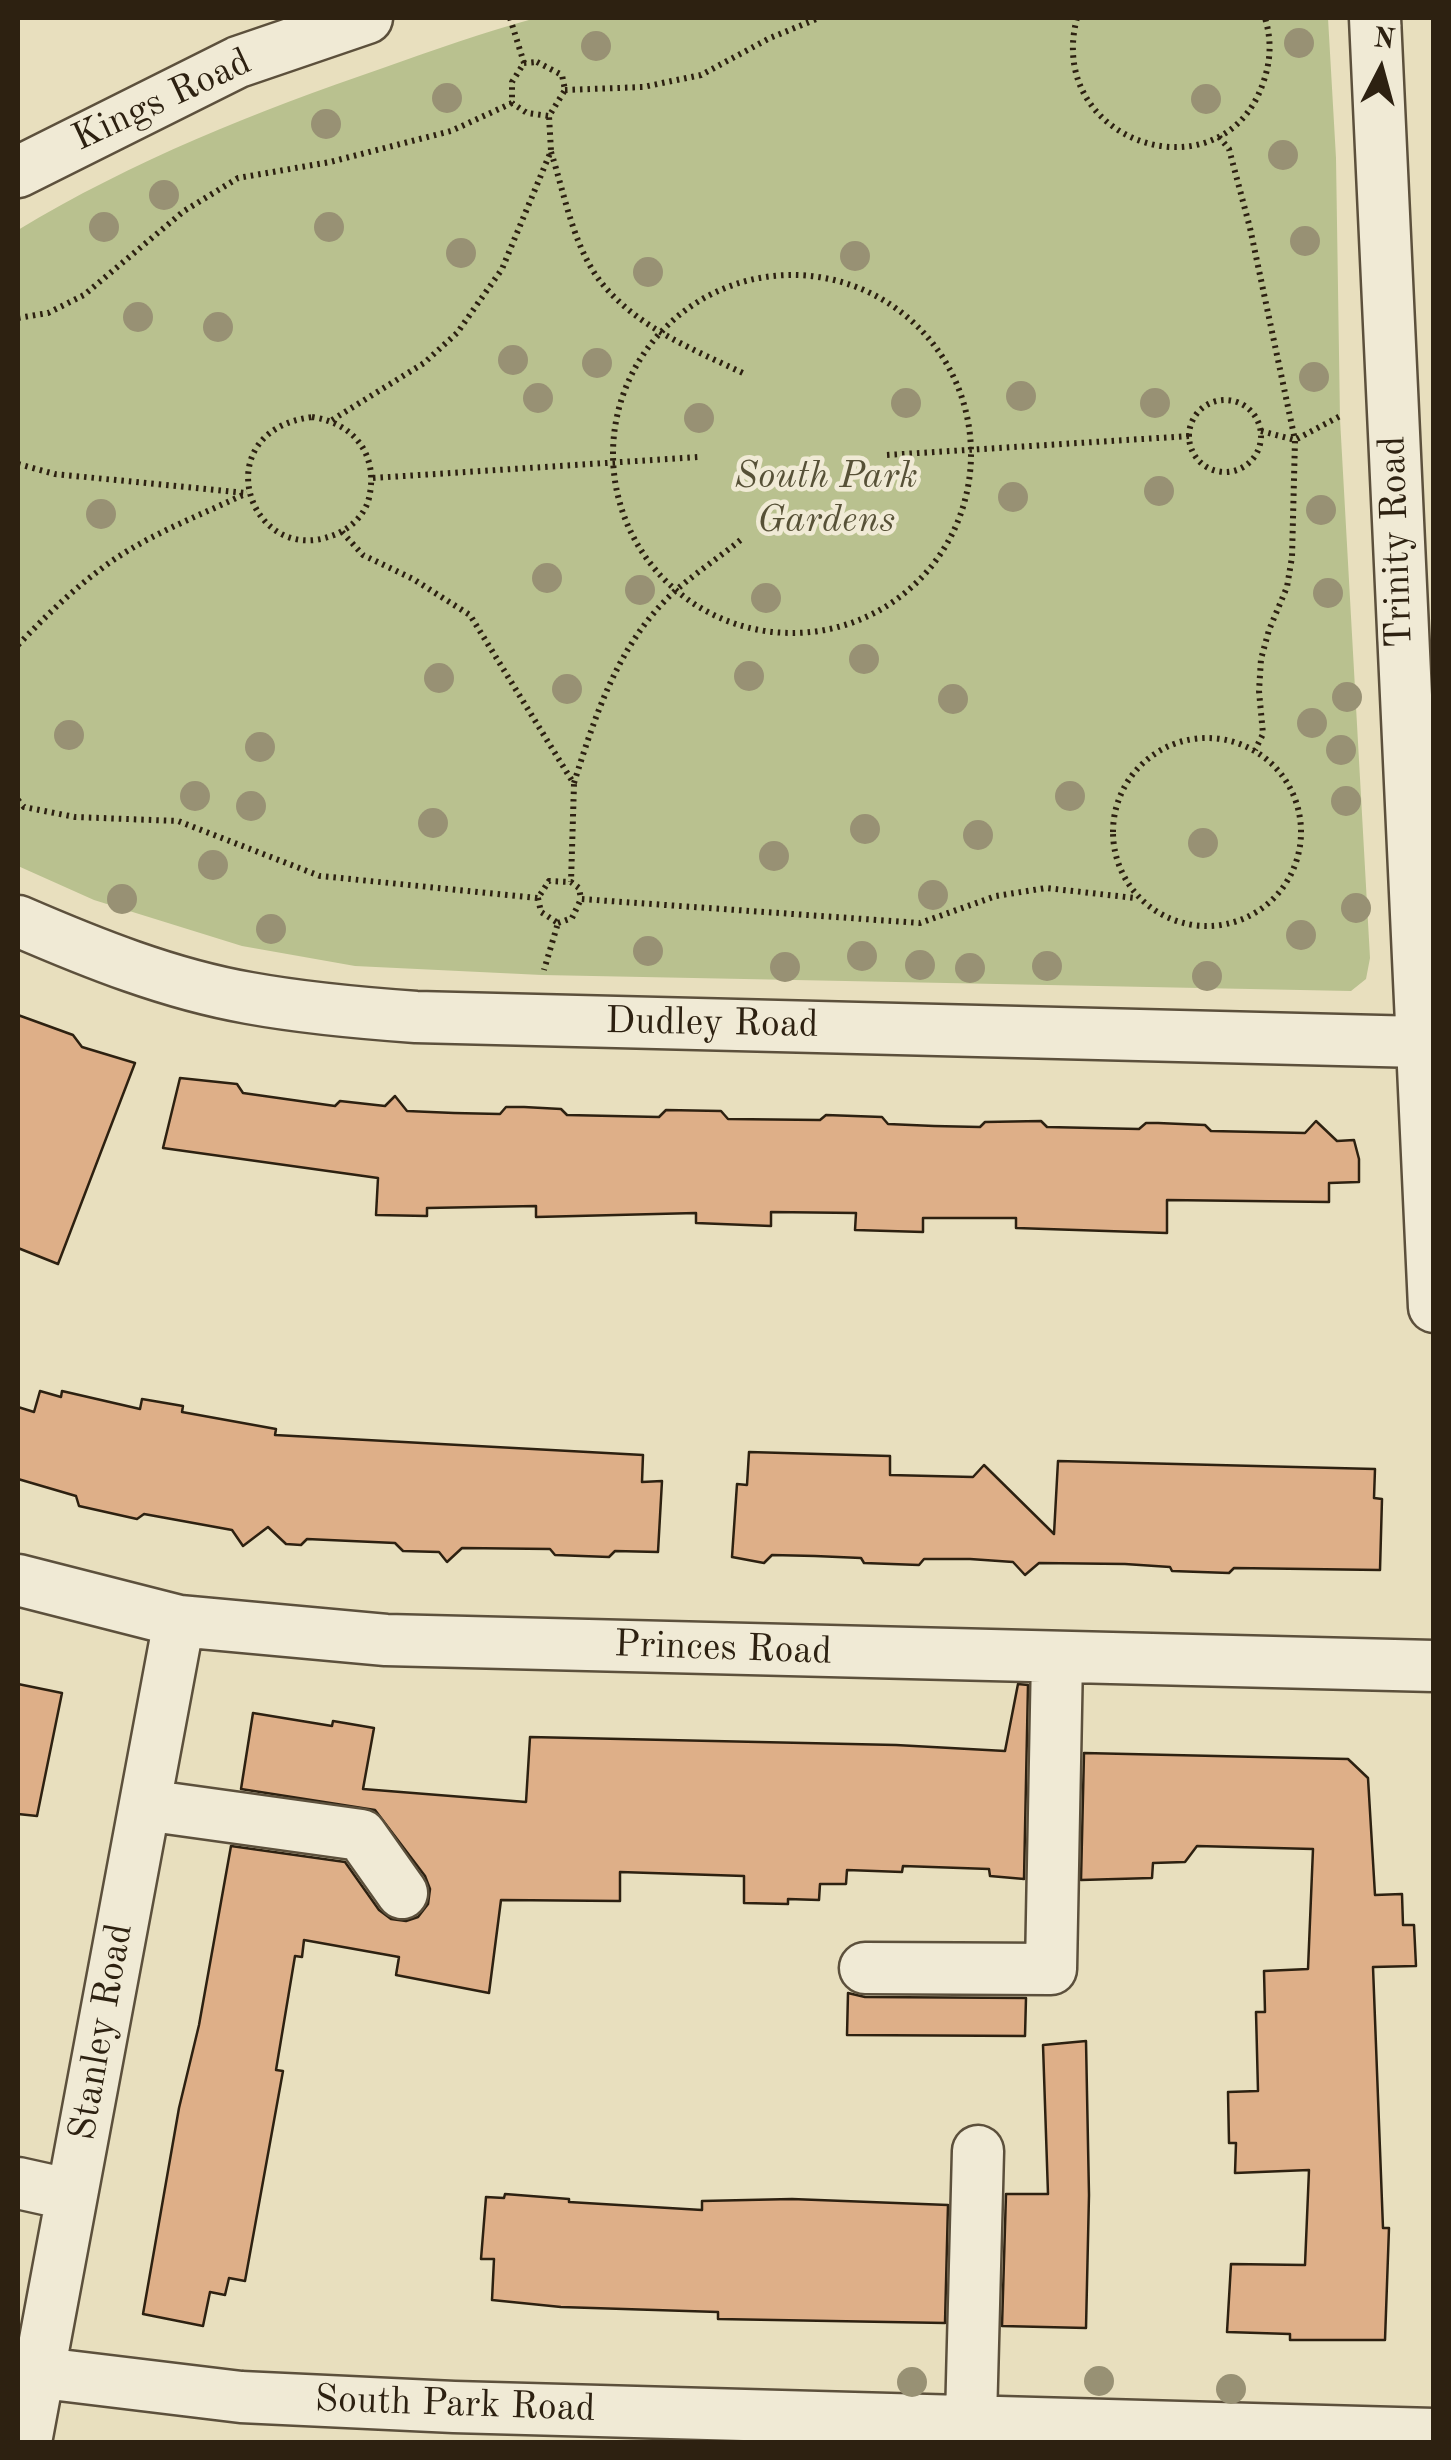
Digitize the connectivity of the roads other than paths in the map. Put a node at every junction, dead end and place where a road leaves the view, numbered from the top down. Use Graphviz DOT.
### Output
graph roads {
  1 [pos="367,18"];
  2 [pos="1375,18"];
  3 [pos="18,172"];
  4 [pos="1419,730"];
  5 [pos="18,921"];
  6 [pos="1420,1042"];
  7 [pos="1433,1257"];
  8 [pos="1434,1307"];
  9 [pos="18,1580"];
  10 [pos="178,1622"];
  11 [pos="1058,1658"];
  12 [pos="1434,1666"];
  13 [pos="144,1805"];
  14 [pos="402,1893"];
  15 [pos="865,1968"];
  16 [pos="978,2151"];
  17 [pos="18,2183"];
  18 [pos="72,2194"];
  19 [pos="28,2372"];
  20 [pos="971,2419"];
  21 [pos="1434,2434"];
  22 [pos="1242,2435"];
  23 [pos="26,2442"];
  1 -- 3 [label="street, Kings Road"];
  2 -- 4 [label="street, Trinity Road"];
  4 -- 6 [label="street, Trinity Road"];
  5 -- 6 [label="street, Dudley Road"];
  6 -- 7 [label="street, Trinity Road"];
  7 -- 8 [label="street, Trinity Road"];
  9 -- 10 [label="street, Princes Road"];
  10 -- 11 [label="street, Princes Road"];
  10 -- 13 [label="street, Stanley Road"];
  11 -- 12 [label="street, Princes Road"];
  11 -- 15 [label="street"];
  13 -- 14 [label="street"];
  13 -- 18 [label="street, Stanley Road"];
  16 -- 20 [label="street"];
  17 -- 18 [label="street"];
  18 -- 19 [label="street, Stanley Road"];
  19 -- 20 [label="street, South Park Road"];
  19 -- 23 [label="street, Stanley Road"];
  20 -- 22 [label="street, South Park Road"];
  21 -- 22 [label="street, South Park Road"];
}
